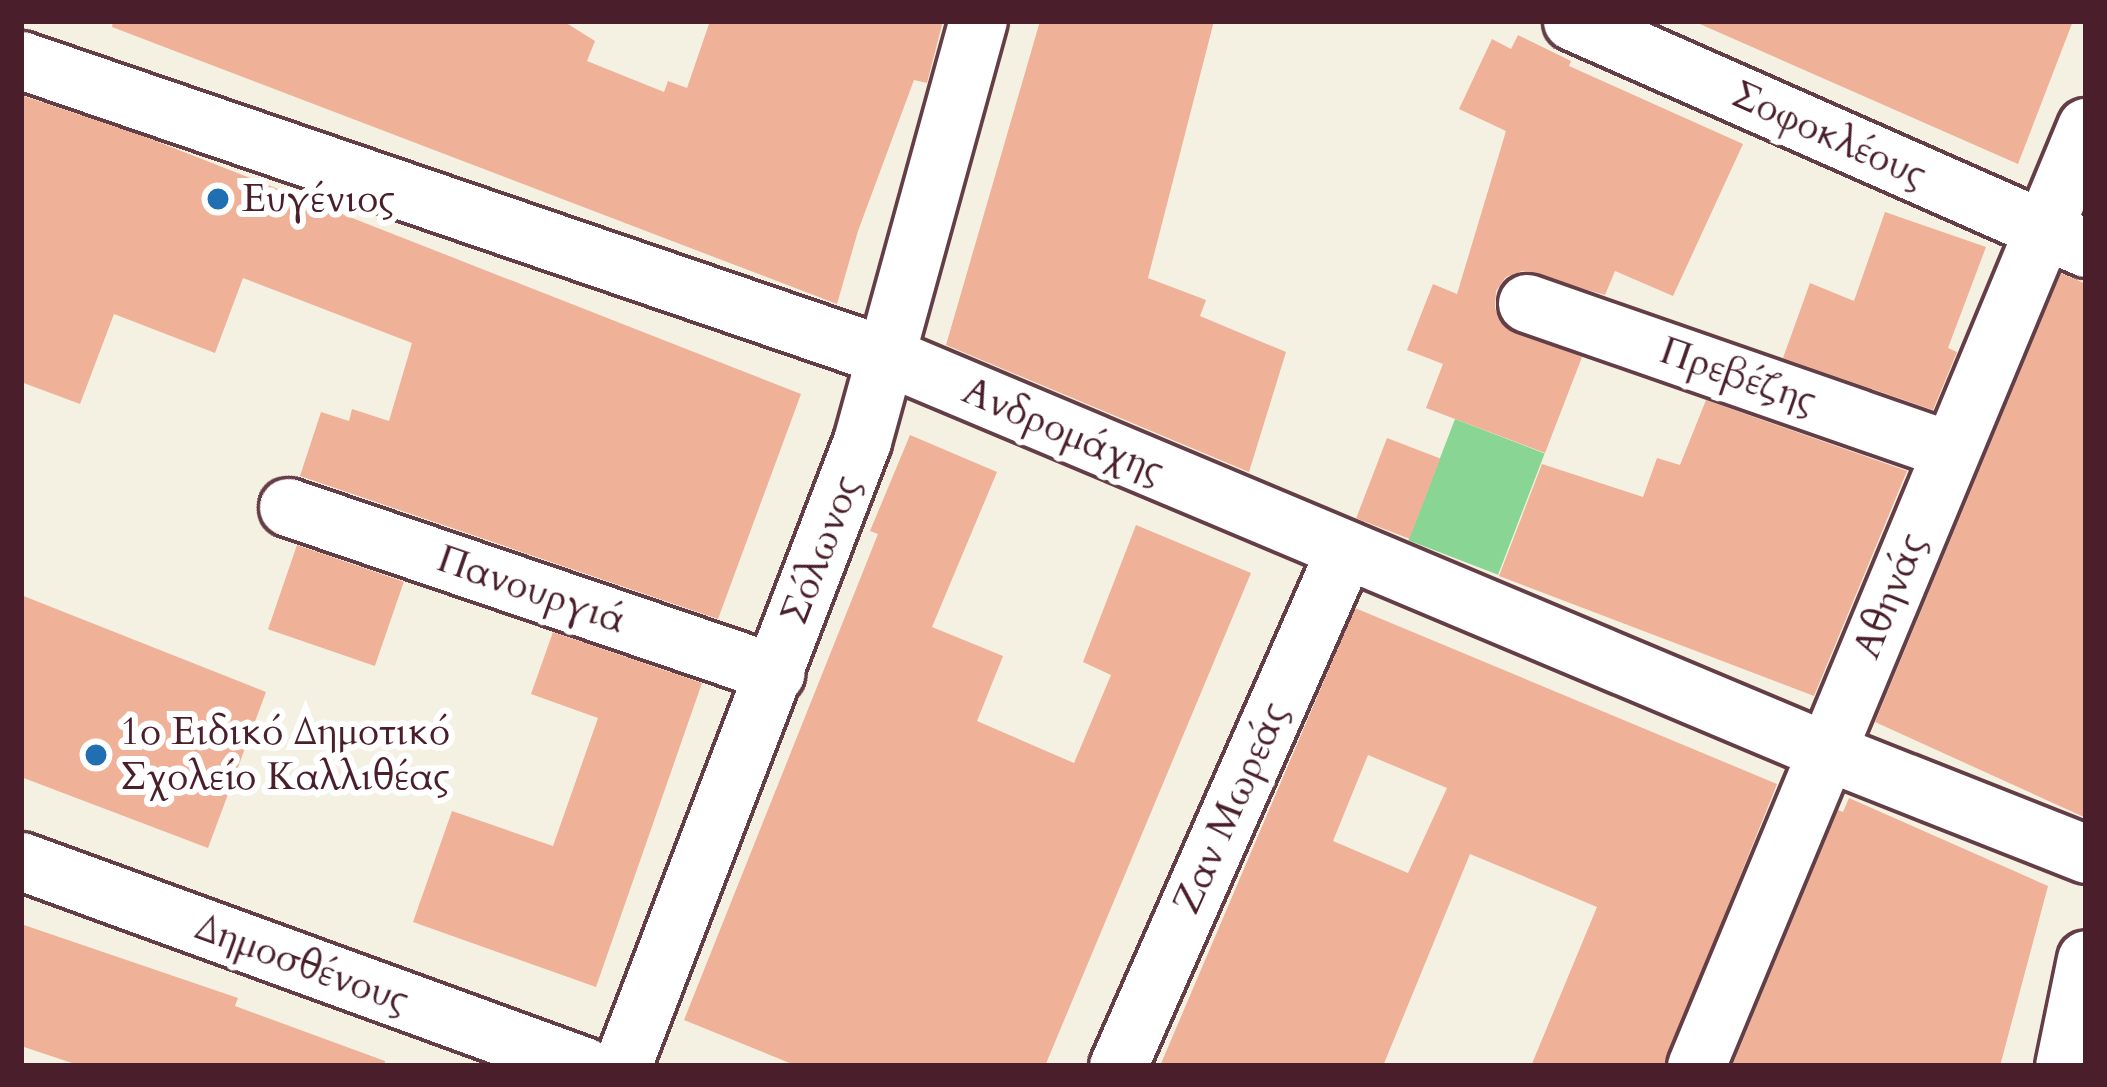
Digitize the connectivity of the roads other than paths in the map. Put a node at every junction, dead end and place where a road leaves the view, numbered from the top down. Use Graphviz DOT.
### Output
graph roads {
  1 [pos="978,21"];
  2 [pos="1572,21"];
  3 [pos="21,60"];
  4 [pos="2086,127"];
  5 [pos="2066,240"];
  6 [pos="1527,303"];
  7 [pos="889,357"];
  8 [pos="1948,450"];
  9 [pos="289,507"];
  10 [pos="1345,550"];
  11 [pos="775,673"];
  12 [pos="1826,751"];
  13 [pos="2086,854"];
  14 [pos="21,861"];
  15 [pos="2086,959"];
  16 [pos="584,1066"];
  17 [pos="622,1066"];
  18 [pos="1118,1066"];
  19 [pos="1696,1066"];
  20 [pos="2064,1066"];
  1 -- 7 [label="street, Σόλωνος"];
  2 -- 5 [label="street, Σοφοκλέους"];
  3 -- 7 [label="street, Ανδρομάχης"];
  4 -- 5 [label="street, Αθηνάς"];
  5 -- 8 [label="street, Αθηνάς"];
  6 -- 8 [label="street, Πρεβέζης"];
  7 -- 10 [label="street, Ανδρομάχης"];
  7 -- 11 [label="street, Σόλωνος"];
  8 -- 12 [label="street, Αθηνάς"];
  9 -- 11 [label="street, Πανουργιά"];
  10 -- 12 [label="street, Ανδρομάχης"];
  10 -- 18 [label="street, Ζαν Μωρεάς"];
  11 -- 17 [label="street, Σόλωνος"];
  12 -- 13 [label="street, Ανδρομάχης"];
  12 -- 19 [label="street, Αθηνάς"];
  14 -- 16 [label="street, Δημοσθένους"];
  15 -- 20 [label="street"];
}
